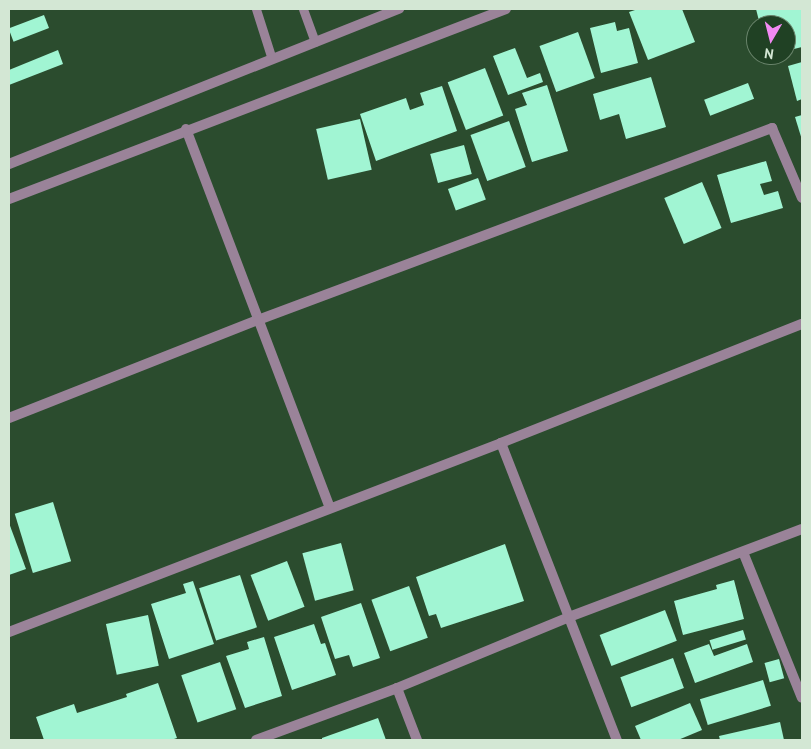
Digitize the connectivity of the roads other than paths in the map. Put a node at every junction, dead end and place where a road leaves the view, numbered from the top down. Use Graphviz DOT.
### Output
graph roads {
  1 [pos="256,9"];
  2 [pos="303,9"];
  3 [pos="399,9"];
  4 [pos="506,9"];
  5 [pos="314,42"];
  6 [pos="272,59"];
  7 [pos="186,129"];
  8 [pos="9,164"];
  9 [pos="802,198"];
  10 [pos="9,199"];
  11 [pos="258,320"];
  12 [pos="802,324"];
  13 [pos="9,418"];
  14 [pos="501,443"];
  15 [pos="330,508"];
  16 [pos="802,529"];
  17 [pos="743,552"];
  18 [pos="569,617"];
  19 [pos="9,632"];
  20 [pos="397,688"];
  21 [pos="802,698"];
  22 [pos="256,740"];
  23 [pos="417,740"];
  24 [pos="617,740"];
  1 -- 6 [label="lane"];
  2 -- 5 [label="lane"];
  3 -- 5 [label="street"];
  4 -- 7 [label="street"];
  5 -- 6 [label="street"];
  6 -- 8 [label="street"];
  7 -- 10 [label="street"];
  7 -- 11 [label="street"];
  9 -- 11 [label="street"];
  11 -- 13 [label="street"];
  11 -- 15 [label="street"];
  12 -- 14 [label="street"];
  14 -- 15 [label="street"];
  14 -- 18 [label="street"];
  15 -- 19 [label="street"];
  16 -- 17 [label="street"];
  17 -- 18 [label="street"];
  17 -- 21 [label="street"];
  18 -- 20 [label="street"];
  18 -- 24 [label="street"];
  20 -- 22 [label="street"];
  20 -- 23 [label="street"];
}
